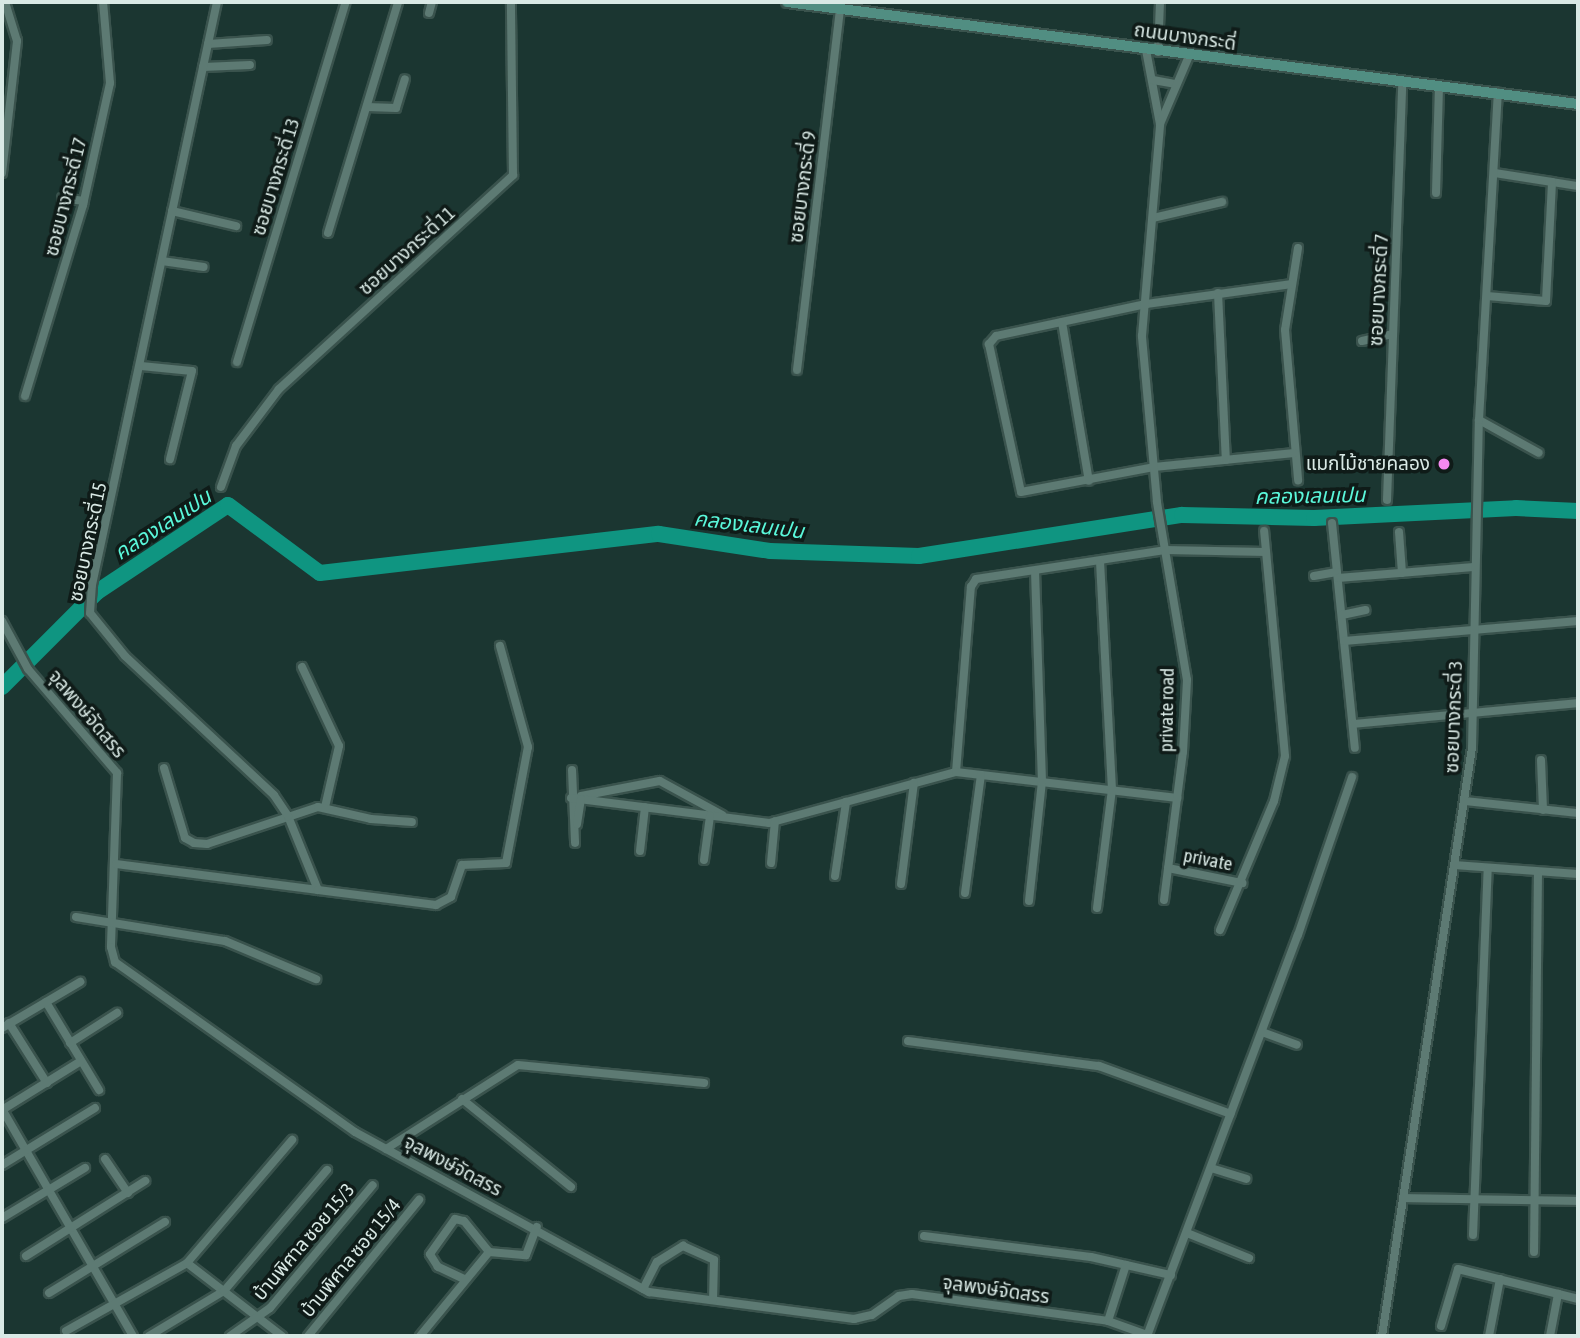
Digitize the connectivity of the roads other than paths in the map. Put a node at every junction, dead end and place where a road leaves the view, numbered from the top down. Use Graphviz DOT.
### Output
graph roads {
  1 [pos="5,2"];
  2 [pos="103,2"];
  3 [pos="217,2"];
  4 [pos="346,2"];
  5 [pos="398,2"];
  6 [pos="432,2"];
  7 [pos="511,2"];
  8 [pos="787,2"];
  9 [pos="1160,2"];
  10 [pos="840,9"];
  11 [pos="429,13"];
  12 [pos="267,40"];
  13 [pos="208,44"];
  14 [pos="1152,51"];
  15 [pos="1189,56"];
  16 [pos="250,65"];
  17 [pos="203,66"];
  18 [pos="405,79"];
  19 [pos="1153,80"];
  20 [pos="1402,82"];
  21 [pos="1175,84"];
  22 [pos="1439,86"];
  23 [pos="1498,93"];
  24 [pos="1578,104"];
  25 [pos="367,107"];
  26 [pos="1160,124"];
  27 [pos="2,173"];
  28 [pos="1495,173"];
  29 [pos="1552,182"];
  30 [pos="1576,186"];
  31 [pos="1436,192"];
  32 [pos="62,198"];
  33 [pos="84,201"];
  34 [pos="1222,202"];
  35 [pos="172,211"];
  36 [pos="1153,218"];
  37 [pos="236,226"];
  38 [pos="328,233"];
  39 [pos="1298,248"];
  40 [pos="162,261"];
  41 [pos="204,267"];
  42 [pos="1292,284"];
  43 [pos="1218,292"];
  44 [pos="1487,296"];
  45 [pos="1546,301"];
  46 [pos="1146,304"];
  47 [pos="1546,311"];
  48 [pos="1062,322"];
  49 [pos="1392,334"];
  50 [pos="1362,341"];
  51 [pos="237,362"];
  52 [pos="141,366"];
  53 [pos="797,369"];
  54 [pos="25,396"];
  55 [pos="1479,419"];
  56 [pos="1294,453"];
  57 [pos="1539,453"];
  58 [pos="170,459"];
  59 [pos="1226,460"];
  60 [pos="1154,467"];
  61 [pos="1298,480"];
  62 [pos="1089,481"];
  63 [pos="221,487"];
  64 [pos="1387,500"];
  65 [pos="1332,523"];
  66 [pos="1264,531"];
  67 [pos="1399,532"];
  68 [pos="1166,551"];
  69 [pos="1266,552"];
  70 [pos="1100,561"];
  71 [pos="1475,567"];
  72 [pos="1035,571"];
  73 [pos="1402,573"];
  74 [pos="1338,575"];
  75 [pos="1314,576"];
  76 [pos="1366,610"];
  77 [pos="1342,615"];
  78 [pos="2,621"];
  79 [pos="1578,621"];
  80 [pos="1473,629"];
  81 [pos="1344,641"];
  82 [pos="500,646"];
  83 [pos="302,667"];
  84 [pos="1578,703"];
  85 [pos="1470,713"];
  86 [pos="1353,724"];
  87 [pos="1355,748"];
  88 [pos="1541,760"];
  89 [pos="164,768"];
  90 [pos="572,770"];
  91 [pos="956,772"];
  92 [pos="981,775"];
  93 [pos="1352,776"];
  94 [pos="1042,782"];
  95 [pos="914,783"];
  96 [pos="1112,790"];
  97 [pos="1177,797"];
  98 [pos="576,799"];
  99 [pos="1465,801"];
  100 [pos="845,802"];
  101 [pos="325,807"];
  102 [pos="645,807"];
  103 [pos="1544,810"];
  104 [pos="1578,813"];
  105 [pos="288,816"];
  106 [pos="710,816"];
  107 [pos="727,818"];
  108 [pos="775,821"];
  109 [pos="412,822"];
  110 [pos="640,851"];
  111 [pos="704,860"];
  112 [pos="771,863"];
  113 [pos="116,864"];
  114 [pos="1454,865"];
  115 [pos="1488,868"];
  116 [pos="1168,869"];
  117 [pos="1538,872"];
  118 [pos="1578,874"];
  119 [pos="835,876"];
  120 [pos="1242,883"];
  121 [pos="901,884"];
  122 [pos="318,890"];
  123 [pos="965,893"];
  124 [pos="1164,900"];
  125 [pos="1029,901"];
  126 [pos="1097,908"];
  127 [pos="76,917"];
  128 [pos="112,921"];
  129 [pos="1220,930"];
  130 [pos="316,979"];
  131 [pos="80,982"];
  132 [pos="46,1002"];
  133 [pos="117,1013"];
  134 [pos="6,1026"];
  135 [pos="1262,1032"];
  136 [pos="908,1041"];
  137 [pos="70,1043"];
  138 [pos="1297,1045"];
  139 [pos="81,1061"];
  140 [pos="47,1083"];
  141 [pos="704,1083"];
  142 [pos="99,1090"];
  143 [pos="462,1099"];
  144 [pos="95,1108"];
  145 [pos="2,1110"];
  146 [pos="1231,1114"];
  147 [pos="292,1140"];
  148 [pos="386,1149"];
  149 [pos="27,1152"];
  150 [pos="105,1158"];
  151 [pos="2,1165"];
  152 [pos="85,1168"];
  153 [pos="1211,1168"];
  154 [pos="327,1170"];
  155 [pos="1246,1179"];
  156 [pos="145,1181"];
  157 [pos="373,1185"];
  158 [pos="571,1187"];
  159 [pos="50,1191"];
  160 [pos="128,1193"];
  161 [pos="1403,1198"];
  162 [pos="419,1200"];
  163 [pos="1475,1200"];
  164 [pos="1535,1201"];
  165 [pos="1578,1201"];
  166 [pos="2,1218"];
  167 [pos="165,1222"];
  168 [pos="71,1227"];
  169 [pos="537,1227"];
  170 [pos="1187,1233"];
  171 [pos="1473,1235"];
  172 [pos="924,1236"];
  173 [pos="489,1252"];
  174 [pos="1534,1252"];
  175 [pos="26,1256"];
  176 [pos="1249,1258"];
  177 [pos="187,1263"];
  178 [pos="1126,1265"];
  179 [pos="94,1267"];
  180 [pos="1171,1275"];
  181 [pos="464,1279"];
  182 [pos="1500,1279"];
  183 [pos="643,1289"];
  184 [pos="224,1292"];
  185 [pos="49,1293"];
  186 [pos="1558,1294"];
  187 [pos="1578,1299"];
  188 [pos="713,1300"];
  189 [pos="114,1305"];
  190 [pos="258,1318"];
  191 [pos="1108,1321"];
  192 [pos="1441,1326"];
  193 [pos="66,1331"];
  194 [pos="1147,1335"];
  195 [pos="133,1336"];
  196 [pos="149,1336"];
  197 [pos="230,1336"];
  198 [pos="282,1336"];
  199 [pos="308,1336"];
  200 [pos="420,1336"];
  201 [pos="1382,1336"];
  202 [pos="1489,1336"];
  203 [pos="1550,1336"];
  1 -- 27 [label="street"];
  2 -- 33 [label="street, ซอยบางกระดี่ 17"];
  3 -- 13 [label="street, ซอยบางกระดี่ 15"];
  4 -- 51 [label="street, ซอยบางกระดี่ 13"];
  5 -- 25 [label="street"];
  6 -- 11 [label="street"];
  7 -- 63 [label="street, ซอยบางกระดี่ 11"];
  8 -- 10 [label="street, ถนนบางกระดี่"];
  9 -- 14 [label="street"];
  10 -- 14 [label="street, ถนนบางกระดี่"];
  10 -- 53 [label="street, ซอยบางกระดี่ 9"];
  12 -- 13 [label="street"];
  13 -- 17 [label="street, ซอยบางกระดี่ 15"];
  14 -- 15 [label="street, ถนนบางกระดี่"];
  14 -- 19 [label="street"];
  15 -- 20 [label="street, ถนนบางกระดี่"];
  15 -- 21 [label="street"];
  16 -- 17 [label="street"];
  17 -- 35 [label="street, ซอยบางกระดี่ 15"];
  18 -- 25 [label="street"];
  19 -- 21 [label="street"];
  19 -- 26 [label="street"];
  20 -- 22 [label="street, ถนนบางกระดี่"];
  20 -- 49 [label="street, ซอยบางกระดี่ 7"];
  21 -- 26 [label="street"];
  22 -- 23 [label="street, ถนนบางกระดี่"];
  22 -- 31 [label="street"];
  23 -- 24 [label="street, ถนนบางกระดี่"];
  23 -- 28 [label="street, ซอยบางกระดี่ 3"];
  25 -- 38 [label="street"];
  26 -- 36 [label="street"];
  28 -- 29 [label="street"];
  28 -- 44 [label="street, ซอยบางกระดี่ 3"];
  29 -- 30 [label="street"];
  29 -- 45 [label="street"];
  32 -- 33 [label="street"];
  33 -- 54 [label="street, ซอยบางกระดี่ 17"];
  34 -- 36 [label="street"];
  35 -- 37 [label="street"];
  35 -- 40 [label="street, ซอยบางกระดี่ 15"];
  36 -- 46 [label="street"];
  39 -- 42 [label="street"];
  40 -- 41 [label="street"];
  40 -- 52 [label="street, ซอยบางกระดี่ 15"];
  42 -- 43 [label="street"];
  42 -- 56 [label="street"];
  43 -- 46 [label="street"];
  43 -- 59 [label="street"];
  44 -- 45 [label="street"];
  44 -- 55 [label="street, ซอยบางกระดี่ 3"];
  45 -- 47 [label="street"];
  46 -- 48 [label="street"];
  46 -- 60 [label="street"];
  48 -- 62 [label="street"];
  48 -- 62 [label="street"];
  49 -- 50 [label="street"];
  49 -- 64 [label="street, ซอยบางกระดี่ 7"];
  52 -- 58 [label="street"];
  52 -- 105 [label="street, ซอยบางกระดี่ 15"];
  55 -- 57 [label="street"];
  55 -- 71 [label="street, ซอยบางกระดี่ 3"];
  56 -- 59 [label="street"];
  56 -- 61 [label="street"];
  59 -- 60 [label="street"];
  60 -- 62 [label="street"];
  60 -- 68 [label="street, private road"];
  65 -- 74 [label="street"];
  66 -- 69 [label="street"];
  67 -- 73 [label="street"];
  68 -- 69 [label="street"];
  68 -- 70 [label="street"];
  68 -- 97 [label="street, private road"];
  69 -- 120 [label="street"];
  70 -- 72 [label="street"];
  70 -- 96 [label="street"];
  71 -- 73 [label="street"];
  71 -- 80 [label="street, ซอยบางกระดี่ 3"];
  72 -- 91 [label="street"];
  72 -- 94 [label="street"];
  73 -- 74 [label="street"];
  74 -- 75 [label="street"];
  74 -- 77 [label="street"];
  76 -- 77 [label="street"];
  77 -- 81 [label="street"];
  78 -- 113 [label="street, จุลพงษ์จัดสรร"];
  79 -- 80 [label="street"];
  80 -- 81 [label="street"];
  80 -- 85 [label="street, ซอยบางกระดี่ 3"];
  81 -- 86 [label="street"];
  82 -- 122 [label="street"];
  83 -- 101 [label="street"];
  84 -- 85 [label="street"];
  85 -- 86 [label="street"];
  85 -- 99 [label="street, ซอยบางกระดี่ 3"];
  86 -- 87 [label="street"];
  88 -- 103 [label="street"];
  89 -- 105 [label="street"];
  90 -- 98 [label="street"];
  91 -- 92 [label="street"];
  91 -- 95 [label="street"];
  92 -- 94 [label="street"];
  92 -- 123 [label="street"];
  93 -- 135 [label="street"];
  94 -- 96 [label="street"];
  94 -- 125 [label="street"];
  95 -- 100 [label="street"];
  95 -- 121 [label="street"];
  96 -- 97 [label="street"];
  96 -- 126 [label="street"];
  97 -- 116 [label="street, private road"];
  98 -- 102 [label="street"];
  98 -- 107 [label="street"];
  99 -- 103 [label="street"];
  99 -- 114 [label="street, ซอยบางกระดี่ 3"];
  100 -- 108 [label="street"];
  100 -- 119 [label="street"];
  101 -- 105 [label="street"];
  101 -- 109 [label="street"];
  102 -- 106 [label="street"];
  102 -- 110 [label="street"];
  103 -- 104 [label="street"];
  105 -- 122 [label="street, ซอยบางกระดี่ 15"];
  106 -- 107 [label="street"];
  106 -- 111 [label="street"];
  107 -- 108 [label="street"];
  108 -- 112 [label="street"];
  113 -- 122 [label="street"];
  113 -- 128 [label="street, จุลพงษ์จัดสรร"];
  114 -- 115 [label="street"];
  114 -- 161 [label="street, ซอยบางกระดี่ 3"];
  115 -- 117 [label="street"];
  115 -- 163 [label="street"];
  116 -- 120 [label="street, private"];
  116 -- 124 [label="street, private road"];
  117 -- 118 [label="street"];
  117 -- 164 [label="street"];
  120 -- 129 [label="street"];
  127 -- 128 [label="street"];
  128 -- 130 [label="street"];
  128 -- 148 [label="street, จุลพงษ์จัดสรร"];
  131 -- 132 [label="street"];
  132 -- 134 [label="street"];
  132 -- 137 [label="street"];
  133 -- 137 [label="street"];
  134 -- 140 [label="street"];
  135 -- 138 [label="street"];
  135 -- 146 [label="street"];
  136 -- 146 [label="street"];
  137 -- 139 [label="street"];
  139 -- 140 [label="street"];
  139 -- 142 [label="street"];
  140 -- 145 [label="street"];
  141 -- 143 [label="street"];
  143 -- 148 [label="street"];
  143 -- 158 [label="street"];
  144 -- 149 [label="street"];
  145 -- 149 [label="street"];
  146 -- 153 [label="street"];
  147 -- 177 [label="street"];
  148 -- 169 [label="street, จุลพงษ์จัดสรร"];
  149 -- 151 [label="street"];
  149 -- 159 [label="street"];
  150 -- 160 [label="street"];
  152 -- 159 [label="street"];
  153 -- 155 [label="street"];
  153 -- 170 [label="street"];
  154 -- 184 [label="street"];
  156 -- 160 [label="street"];
  157 -- 190 [label="street, บ้านพิศาล ซอย 15/3"];
  159 -- 166 [label="street"];
  159 -- 168 [label="street"];
  160 -- 168 [label="street"];
  161 -- 163 [label="street"];
  161 -- 201 [label="street, ซอยบางกระดี่ 3"];
  162 -- 199 [label="street, บ้านพิศาล ซอย 15/4"];
  163 -- 164 [label="street"];
  163 -- 171 [label="street"];
  164 -- 165 [label="street"];
  164 -- 174 [label="street"];
  167 -- 179 [label="street"];
  168 -- 175 [label="street"];
  168 -- 179 [label="street"];
  169 -- 173 [label="street"];
  169 -- 183 [label="street, จุลพงษ์จัดสรร"];
  170 -- 176 [label="street"];
  170 -- 180 [label="street"];
  172 -- 178 [label="street"];
  173 -- 181 [label="street"];
  173 -- 181 [label="street"];
  177 -- 184 [label="street"];
  177 -- 189 [label="street"];
  178 -- 180 [label="street"];
  178 -- 191 [label="street"];
  179 -- 185 [label="street"];
  179 -- 189 [label="street"];
  180 -- 194 [label="street"];
  181 -- 200 [label="street"];
  182 -- 186 [label="street"];
  182 -- 192 [label="street"];
  182 -- 202 [label="street"];
  183 -- 188 [label="street, จุลพงษ์จัดสรร"];
  183 -- 188 [label="street"];
  184 -- 190 [label="street"];
  184 -- 196 [label="street"];
  186 -- 187 [label="street"];
  186 -- 203 [label="street"];
  188 -- 191 [label="street, จุลพงษ์จัดสรร"];
  189 -- 193 [label="street"];
  189 -- 195 [label="street"];
  190 -- 197 [label="street, บ้านพิศาล ซอย 15/3"];
  190 -- 198 [label="street"];
  191 -- 194 [label="street, จุลพงษ์จัดสรร"];
}
